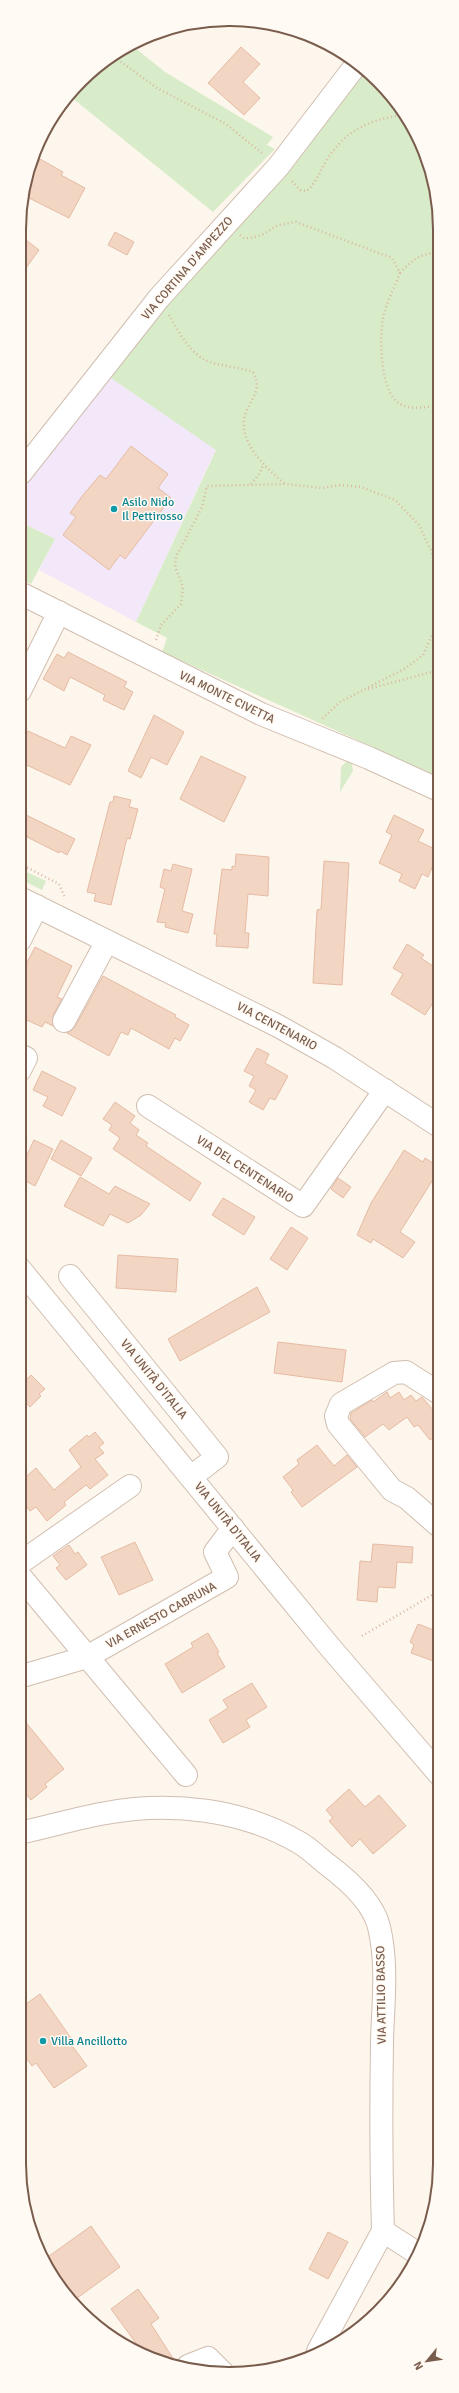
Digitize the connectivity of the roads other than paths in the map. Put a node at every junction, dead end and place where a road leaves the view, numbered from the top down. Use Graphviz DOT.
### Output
graph roads {
  1 [pos="353,68"];
  2 [pos="26,465"];
  3 [pos="26,596"];
  4 [pos="60,612"];
  5 [pos="26,679"];
  6 [pos="433,787"];
  7 [pos="29,902"];
  8 [pos="26,915"];
  9 [pos="107,940"];
  10 [pos="64,1021"];
  11 [pos="385,1090"];
  12 [pos="148,1106"];
  13 [pos="433,1122"];
  14 [pos="26,1276"];
  15 [pos="70,1276"];
  16 [pos="433,1389"];
  17 [pos="191,1477"];
  18 [pos="130,1486"];
  19 [pos="433,1521"];
  20 [pos="233,1528"];
  21 [pos="26,1559"];
  22 [pos="26,1583"];
  23 [pos="87,1657"];
  24 [pos="26,1675"];
  25 [pos="433,1768"];
  26 [pos="186,1775"];
  27 [pos="26,1832"];
  28 [pos="383,2231"];
  29 [pos="414,2250"];
  30 [pos="321,2345"];
  31 [pos="194,2364"];
  32 [pos="217,2367"];
  1 -- 2 [label="street, VIA CORTINA D'AMPEZZO"];
  3 -- 4 [label="street, VIA MONTE CIVETTA"];
  4 -- 5 [label="street"];
  4 -- 6 [label="street, VIA MONTE CIVETTA"];
  7 -- 8 [label="street, VIA CENTENARIO"];
  7 -- 9 [label="street, VIA CENTENARIO"];
  9 -- 10 [label="street"];
  9 -- 11 [label="street, VIA CENTENARIO"];
  11 -- 12 [label="street, VIA DEL CENTENARIO"];
  11 -- 13 [label="street, VIA CENTENARIO"];
  14 -- 17 [label="street, VIA UNITÀ D'ITALIA"];
  15 -- 17 [label="street, VIA UNITÀ D'ITALIA"];
  16 -- 19 [label="street"];
  17 -- 20 [label="street, VIA UNITÀ D'ITALIA"];
  18 -- 21 [label="street"];
  20 -- 23 [label="street, VIA ERNESTO CABRUNA"];
  20 -- 25 [label="street, VIA UNITÀ D'ITALIA"];
  22 -- 23 [label="street"];
  23 -- 24 [label="street, VIA ERNESTO CABRUNA"];
  23 -- 26 [label="street"];
  27 -- 28 [label="street, VIA ATTILIO BASSO"];
  28 -- 29 [label="street"];
  28 -- 30 [label="street"];
  31 -- 32 [label="street"];
}
